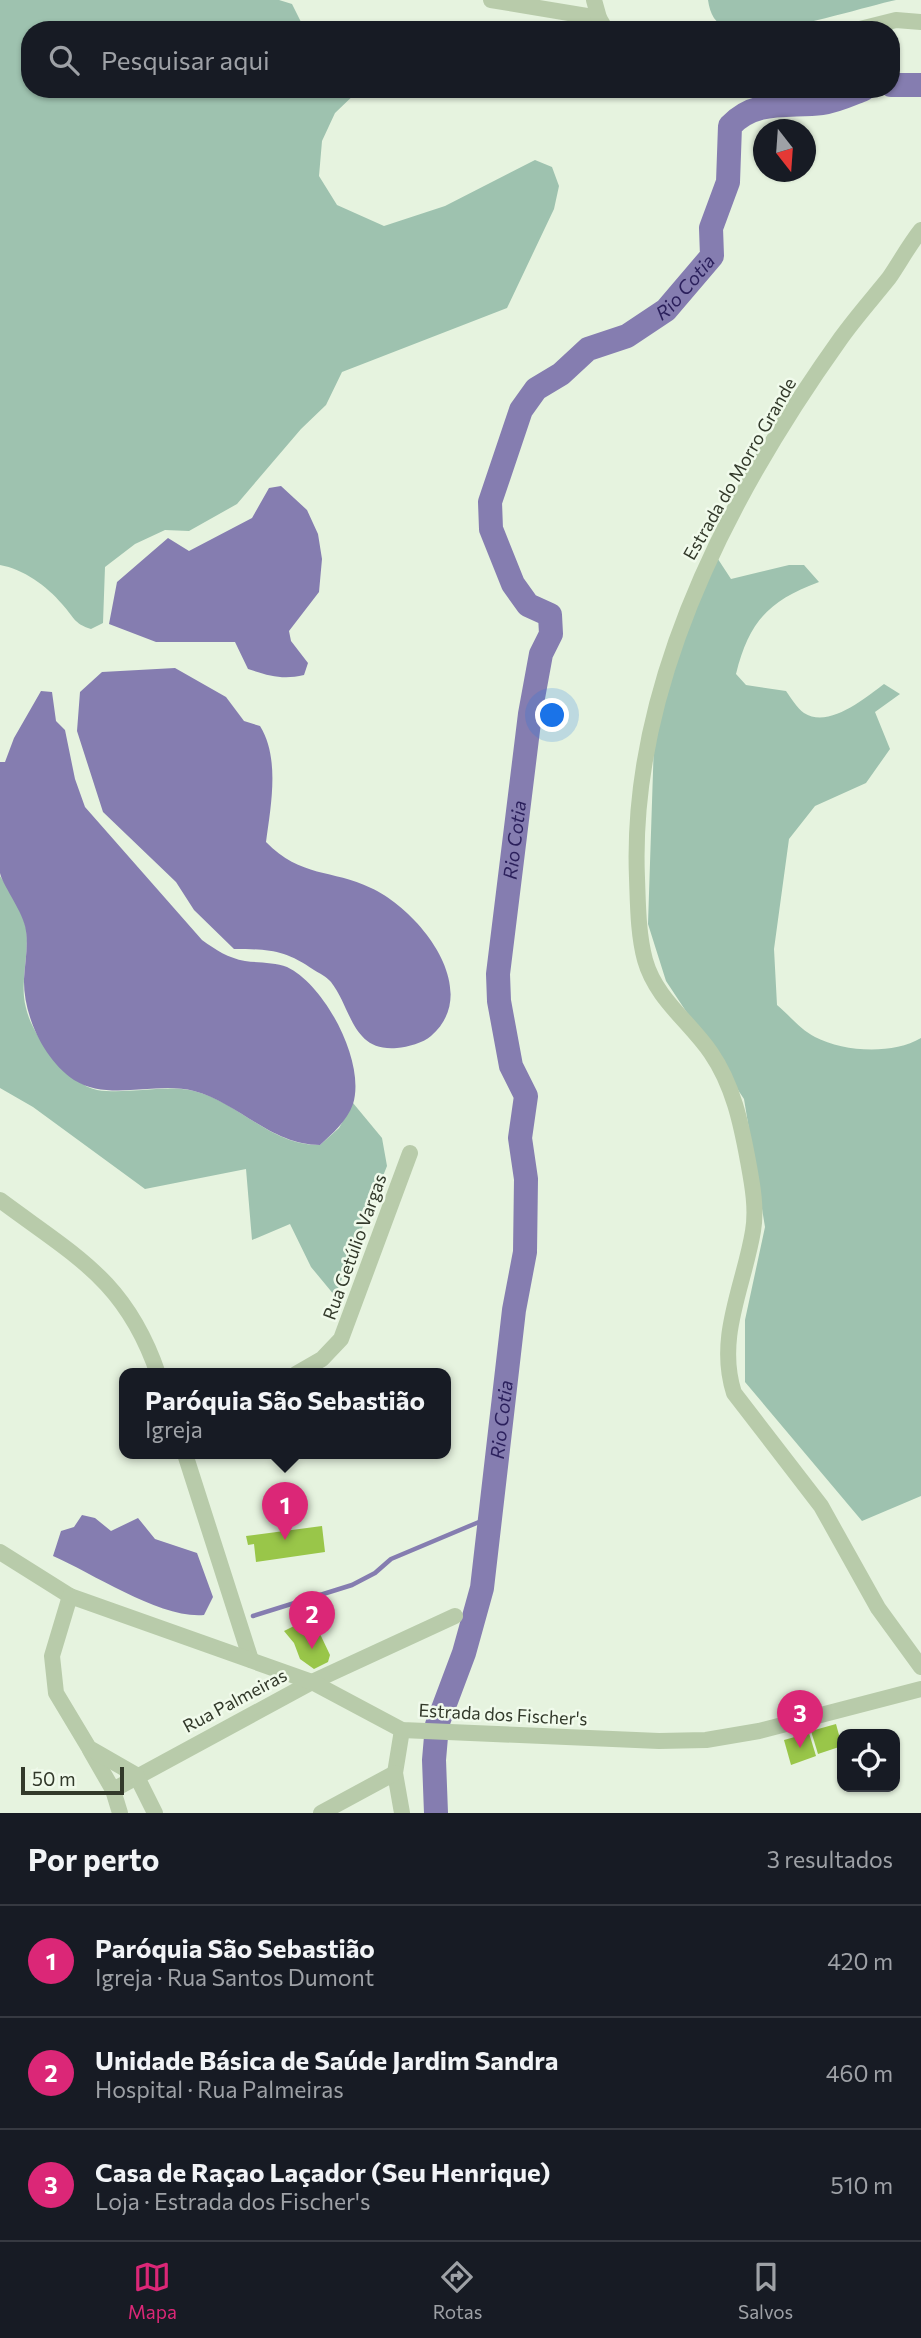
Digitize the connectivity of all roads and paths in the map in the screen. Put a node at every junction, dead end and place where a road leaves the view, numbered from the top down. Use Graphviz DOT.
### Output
graph roads {
  1 [pos="491,0"];
  2 [pos="594,0"];
  3 [pos="589,21"];
  4 [pos="602,21"];
  5 [pos="892,21"];
  6 [pos="921,22"];
  7 [pos="921,230"];
  8 [pos="410,1153"];
  9 [pos="0,1200"];
  10 [pos="156,1368"];
  11 [pos="306,1368"];
  12 [pos="187,1459"];
  13 [pos="0,1552"];
  14 [pos="70,1596"];
  15 [pos="454,1616"];
  16 [pos="251,1660"];
  17 [pos="921,1667"];
  18 [pos="312,1682"];
  19 [pos="921,1689"];
  20 [pos="402,1730"];
  21 [pos="89,1748"];
  22 [pos="395,1773"];
  23 [pos="136,1775"];
  24 [pos="113,1790"];
  25 [pos="120,1813"];
  26 [pos="155,1813"];
  27 [pos="321,1813"];
  28 [pos="402,1813"];
  1 -- 3 [label="street"];
  2 -- 4 [label="street"];
  5 -- 6 [label="street"];
  7 -- 17 [label="street, Estrada do Morro Grande"];
  8 -- 11 [label="street, Rua Getúlio Vargas"];
  9 -- 10 [label="street"];
  12 -- 16 [label="street"];
  13 -- 14 [label="street, Estrada dos Fischer's"];
  14 -- 16 [label="street, Estrada dos Fischer's"];
  14 -- 21 [label="street"];
  15 -- 18 [label="street, Rua Palmeiras"];
  16 -- 18 [label="street, Estrada dos Fischer's"];
  18 -- 20 [label="street, Estrada dos Fischer's"];
  18 -- 23 [label="street, Rua Palmeiras"];
  19 -- 20 [label="street, Estrada dos Fischer's"];
  20 -- 22 [label="street"];
  21 -- 23 [label="street"];
  21 -- 24 [label="street"];
  22 -- 27 [label="street"];
  22 -- 28 [label="street"];
  23 -- 24 [label="street, Rua Palmeiras"];
  23 -- 26 [label="street"];
  24 -- 25 [label="street"];
}
